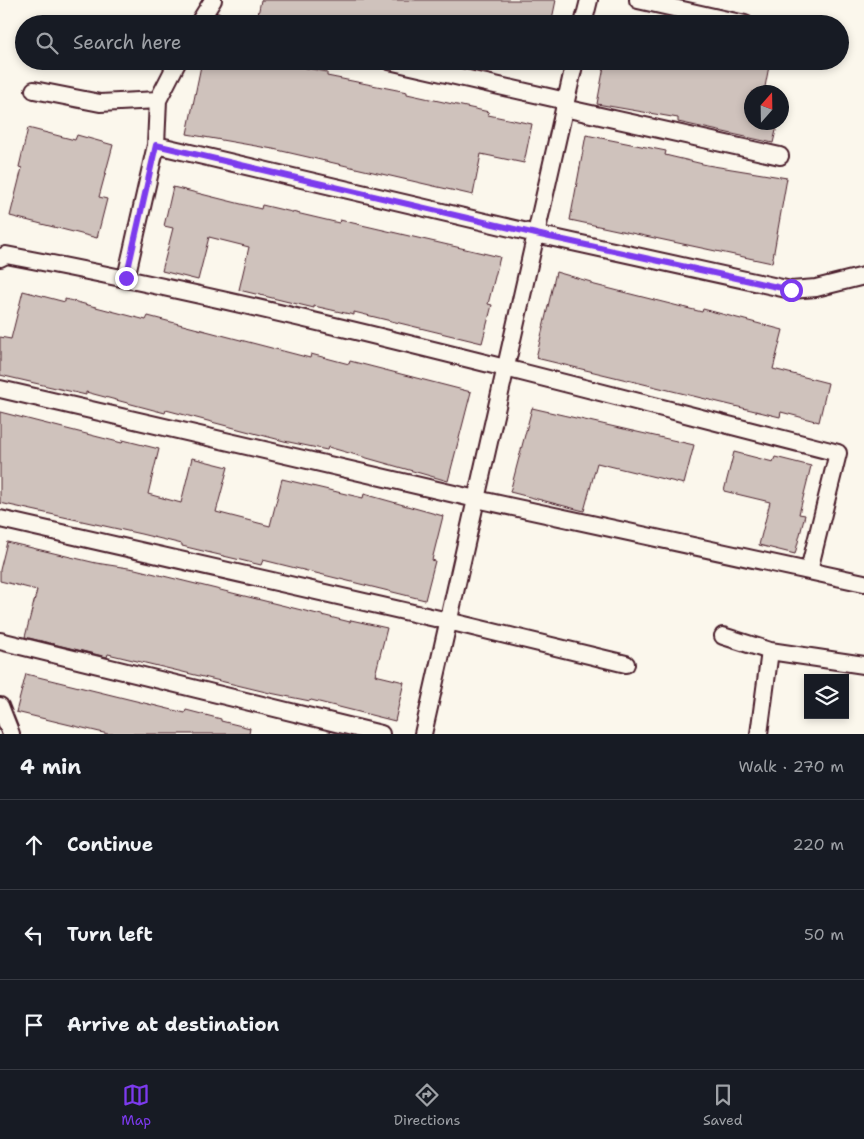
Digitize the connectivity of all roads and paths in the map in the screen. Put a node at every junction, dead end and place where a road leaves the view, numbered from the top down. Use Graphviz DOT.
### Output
graph roads {
  1 [pos="213,0"];
  2 [pos="589,0"];
  3 [pos="638,0"];
  4 [pos="203,15"];
  5 [pos="585,15"];
  6 [pos="705,15"];
  7 [pos="173,70"];
  8 [pos="424,70"];
  9 [pos="573,70"];
  10 [pos="34,90"];
  11 [pos="158,100"];
  12 [pos="565,105"];
  13 [pos="156,145"];
  14 [pos="780,156"];
  15 [pos="536,234"];
  16 [pos="0,258"];
  17 [pos="864,276"];
  18 [pos="126,278"];
  19 [pos="505,369"];
  20 [pos="0,389"];
  21 [pos="476,499"];
  22 [pos="0,519"];
  23 [pos="809,570"];
  24 [pos="864,583"];
  25 [pos="448,621"];
  26 [pos="724,636"];
  27 [pos="0,641"];
  28 [pos="770,651"];
  29 [pos="626,664"];
  30 [pos="864,665"];
  31 [pos="0,706"];
  32 [pos="10,734"];
  33 [pos="381,734"];
  34 [pos="423,734"];
  35 [pos="759,734"];
  1 -- 4 [label="street"];
  2 -- 5 [label="street"];
  3 -- 6 [label="street"];
  7 -- 11 [label="street"];
  8 -- 12 [label="street"];
  9 -- 12 [label="street"];
  10 -- 11 [label="street"];
  11 -- 13 [label="street"];
  12 -- 14 [label="street"];
  12 -- 15 [label="street"];
  13 -- 15 [label="street"];
  13 -- 18 [label="street"];
  15 -- 17 [label="street"];
  15 -- 19 [label="street"];
  16 -- 18 [label="street"];
  18 -- 19 [label="street"];
  19 -- 21 [label="street"];
  19 -- 23 [label="street"];
  20 -- 21 [label="street"];
  21 -- 23 [label="street"];
  21 -- 25 [label="street"];
  22 -- 25 [label="street"];
  23 -- 24 [label="street"];
  25 -- 29 [label="street"];
  25 -- 34 [label="street"];
  26 -- 28 [label="street"];
  27 -- 33 [label="street"];
  28 -- 30 [label="street"];
  28 -- 35 [label="street"];
  31 -- 32 [label="street"];
}
